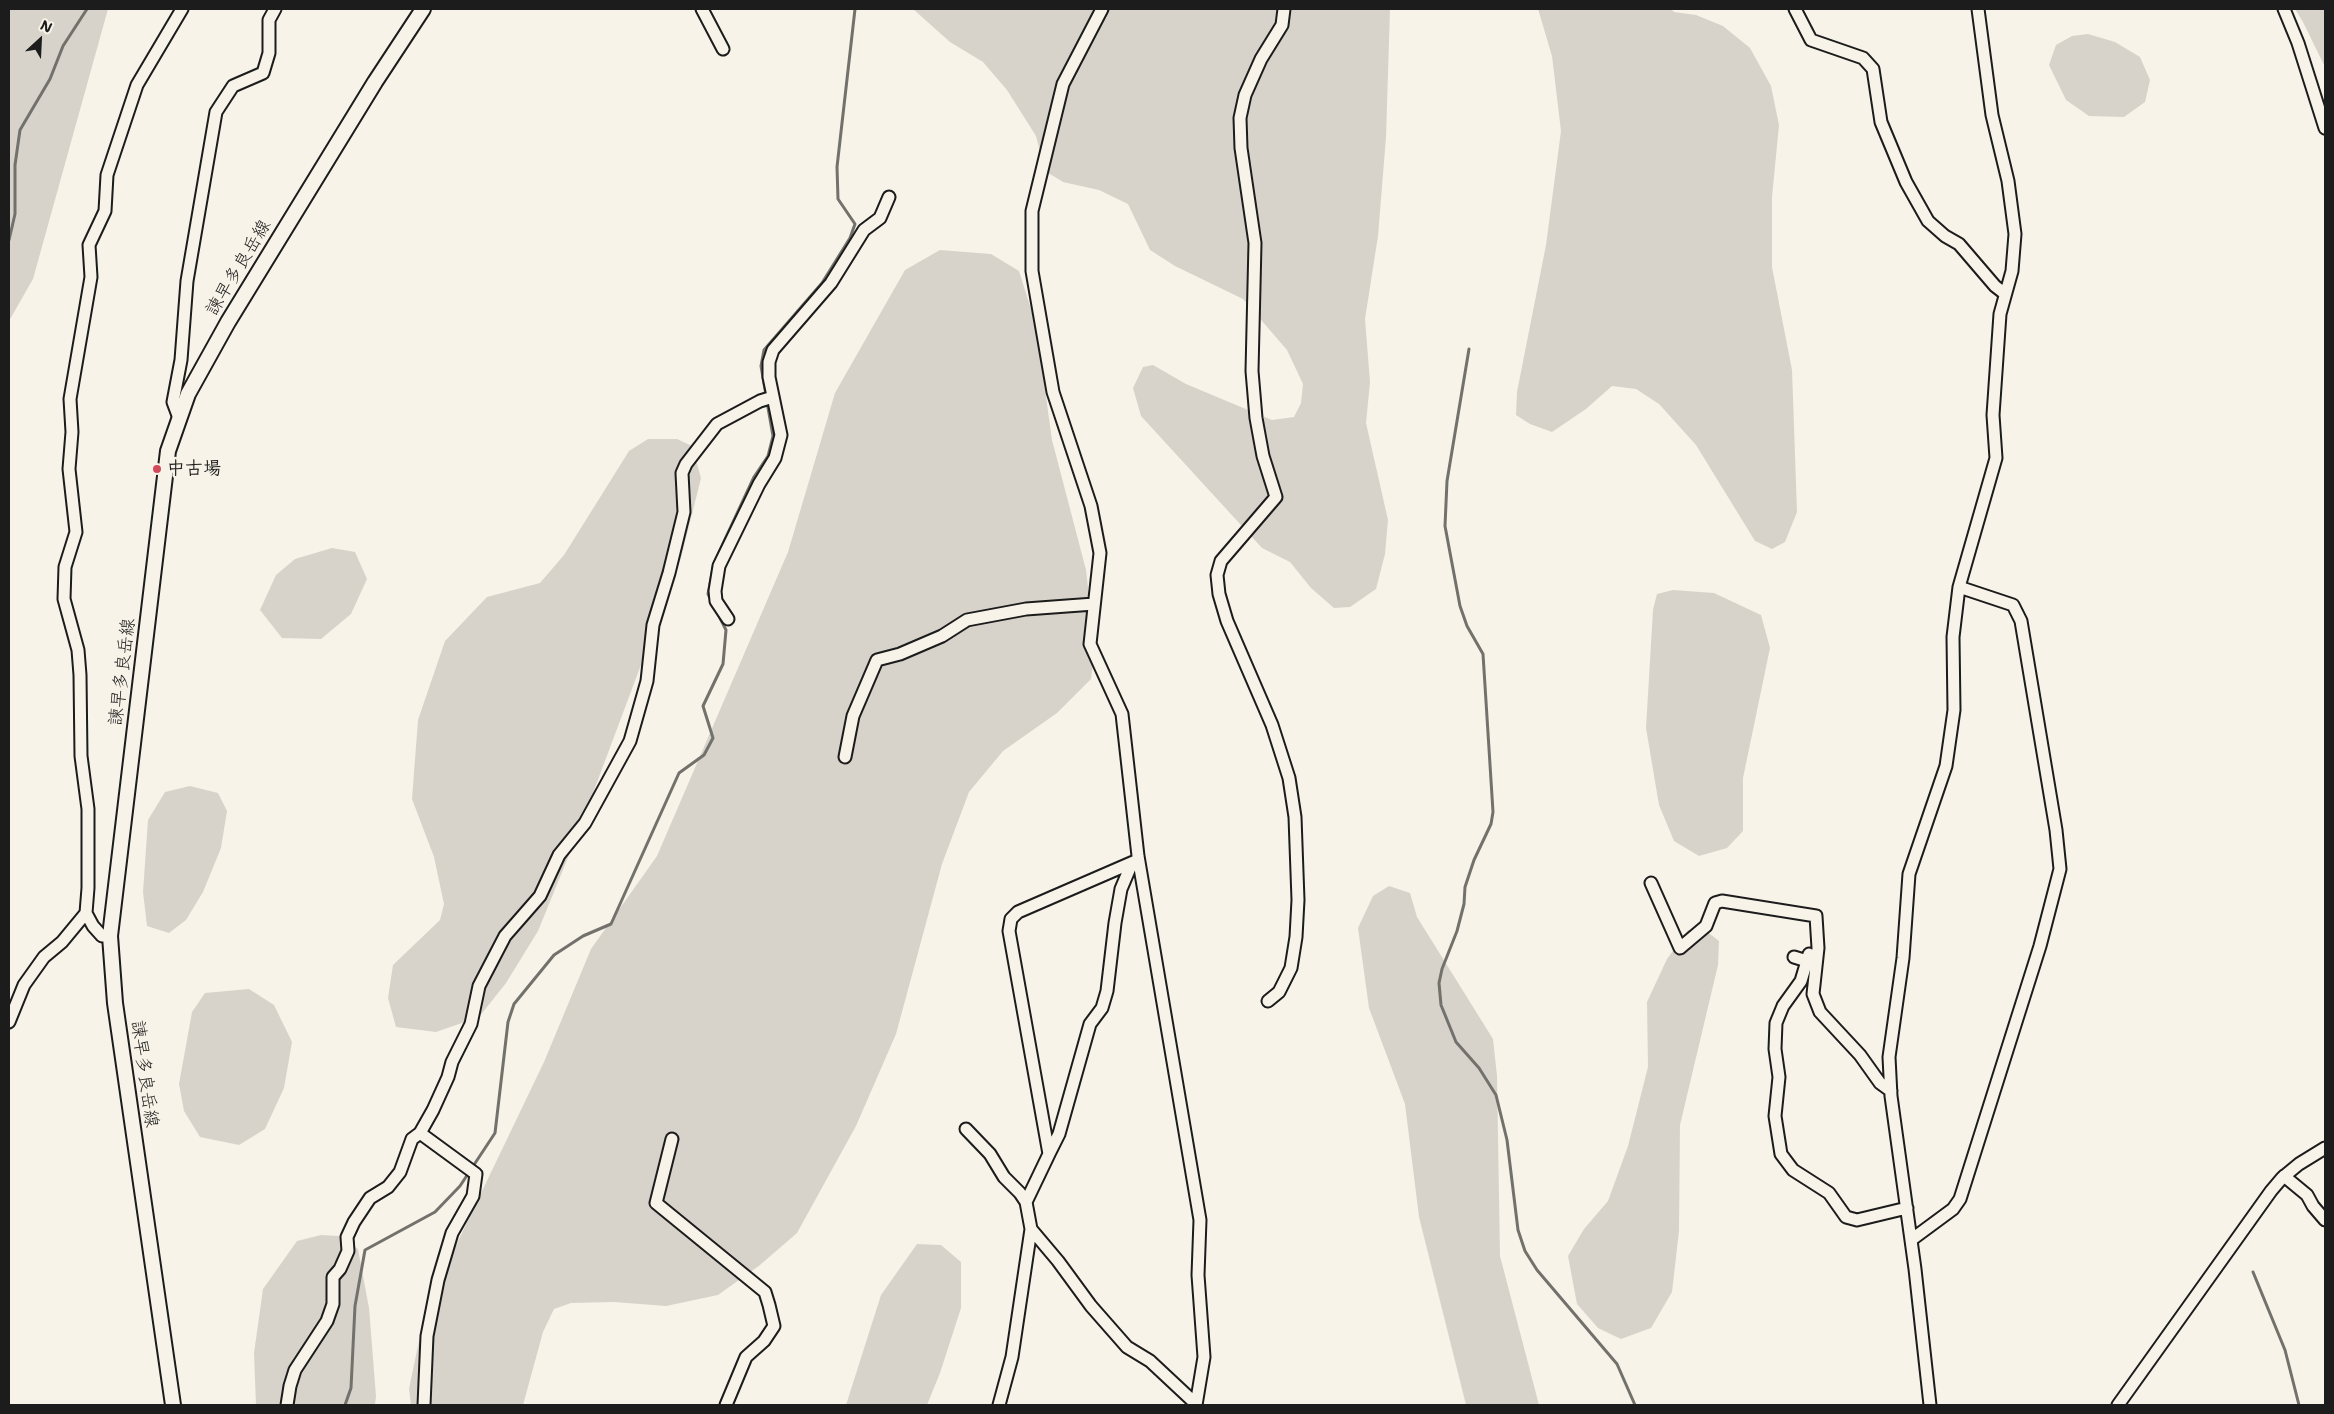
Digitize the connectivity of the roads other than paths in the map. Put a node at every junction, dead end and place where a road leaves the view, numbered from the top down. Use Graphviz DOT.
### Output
graph roads {
  1 [pos="182,9"];
  2 [pos="275,9"];
  3 [pos="422,9"];
  4 [pos="702,9"];
  5 [pos="1102,9"];
  6 [pos="1284,9"];
  7 [pos="1795,9"];
  8 [pos="1978,9"];
  9 [pos="2284,9"];
  10 [pos="723,49"];
  11 [pos="2325,128"];
  12 [pos="890,198"];
  13 [pos="2004,293"];
  14 [pos="773,397"];
  15 [pos="179,418"];
  16 [pos="1959,587"];
  17 [pos="1094,604"];
  18 [pos="728,619"];
  19 [pos="845,757"];
  20 [pos="1135,862"];
  21 [pos="1651,884"];
  22 [pos="86,913"];
  23 [pos="1817,934"];
  24 [pos="110,936"];
  25 [pos="1794,957"];
  26 [pos="1807,961"];
  27 [pos="1268,1001"];
  28 [pos="9,1022"];
  29 [pos="1891,1090"];
  30 [pos="966,1129"];
  31 [pos="420,1133"];
  32 [pos="672,1139"];
  33 [pos="2325,1148"];
  34 [pos="1049,1154"];
  35 [pos="2284,1176"];
  36 [pos="1026,1202"];
  37 [pos="1907,1208"];
  38 [pos="2325,1220"];
  39 [pos="1031,1229"];
  40 [pos="1911,1240"];
  41 [pos="170,1404"];
  42 [pos="287,1405"];
  43 [pos="424,1405"];
  44 [pos="726,1405"];
  45 [pos="999,1405"];
  46 [pos="1196,1405"];
  47 [pos="1930,1405"];
  48 [pos="2118,1405"];
  1 -- 22 [label="street"];
  2 -- 15 [label="street"];
  3 -- 15 [label="main road, 諫早多良岳線"];
  4 -- 10 [label="street"];
  5 -- 17 [label="street"];
  6 -- 27 [label="street"];
  7 -- 13 [label="street"];
  8 -- 13 [label="street"];
  9 -- 11 [label="street"];
  12 -- 14 [label="street"];
  13 -- 16 [label="street"];
  14 -- 18 [label="street"];
  14 -- 31 [label="street"];
  15 -- 24 [label="main road, 諫早多良岳線"];
  16 -- 29 [label="street"];
  16 -- 40 [label="street"];
  17 -- 19 [label="street"];
  17 -- 20 [label="street"];
  20 -- 34 [label="street"];
  20 -- 34 [label="street"];
  20 -- 46 [label="street"];
  21 -- 23 [label="street"];
  22 -- 24 [label="street"];
  22 -- 28 [label="street"];
  23 -- 26 [label="street"];
  23 -- 29 [label="street"];
  24 -- 41 [label="main road, 諫早多良岳線"];
  25 -- 26 [label="street"];
  26 -- 37 [label="street"];
  29 -- 37 [label="street"];
  30 -- 36 [label="street"];
  31 -- 42 [label="street"];
  31 -- 43 [label="street"];
  32 -- 44 [label="street"];
  33 -- 35 [label="street"];
  34 -- 36 [label="street"];
  35 -- 38 [label="street"];
  35 -- 48 [label="street"];
  36 -- 39 [label="street"];
  37 -- 40 [label="street"];
  39 -- 45 [label="street"];
  39 -- 46 [label="street"];
  40 -- 47 [label="street"];
}
